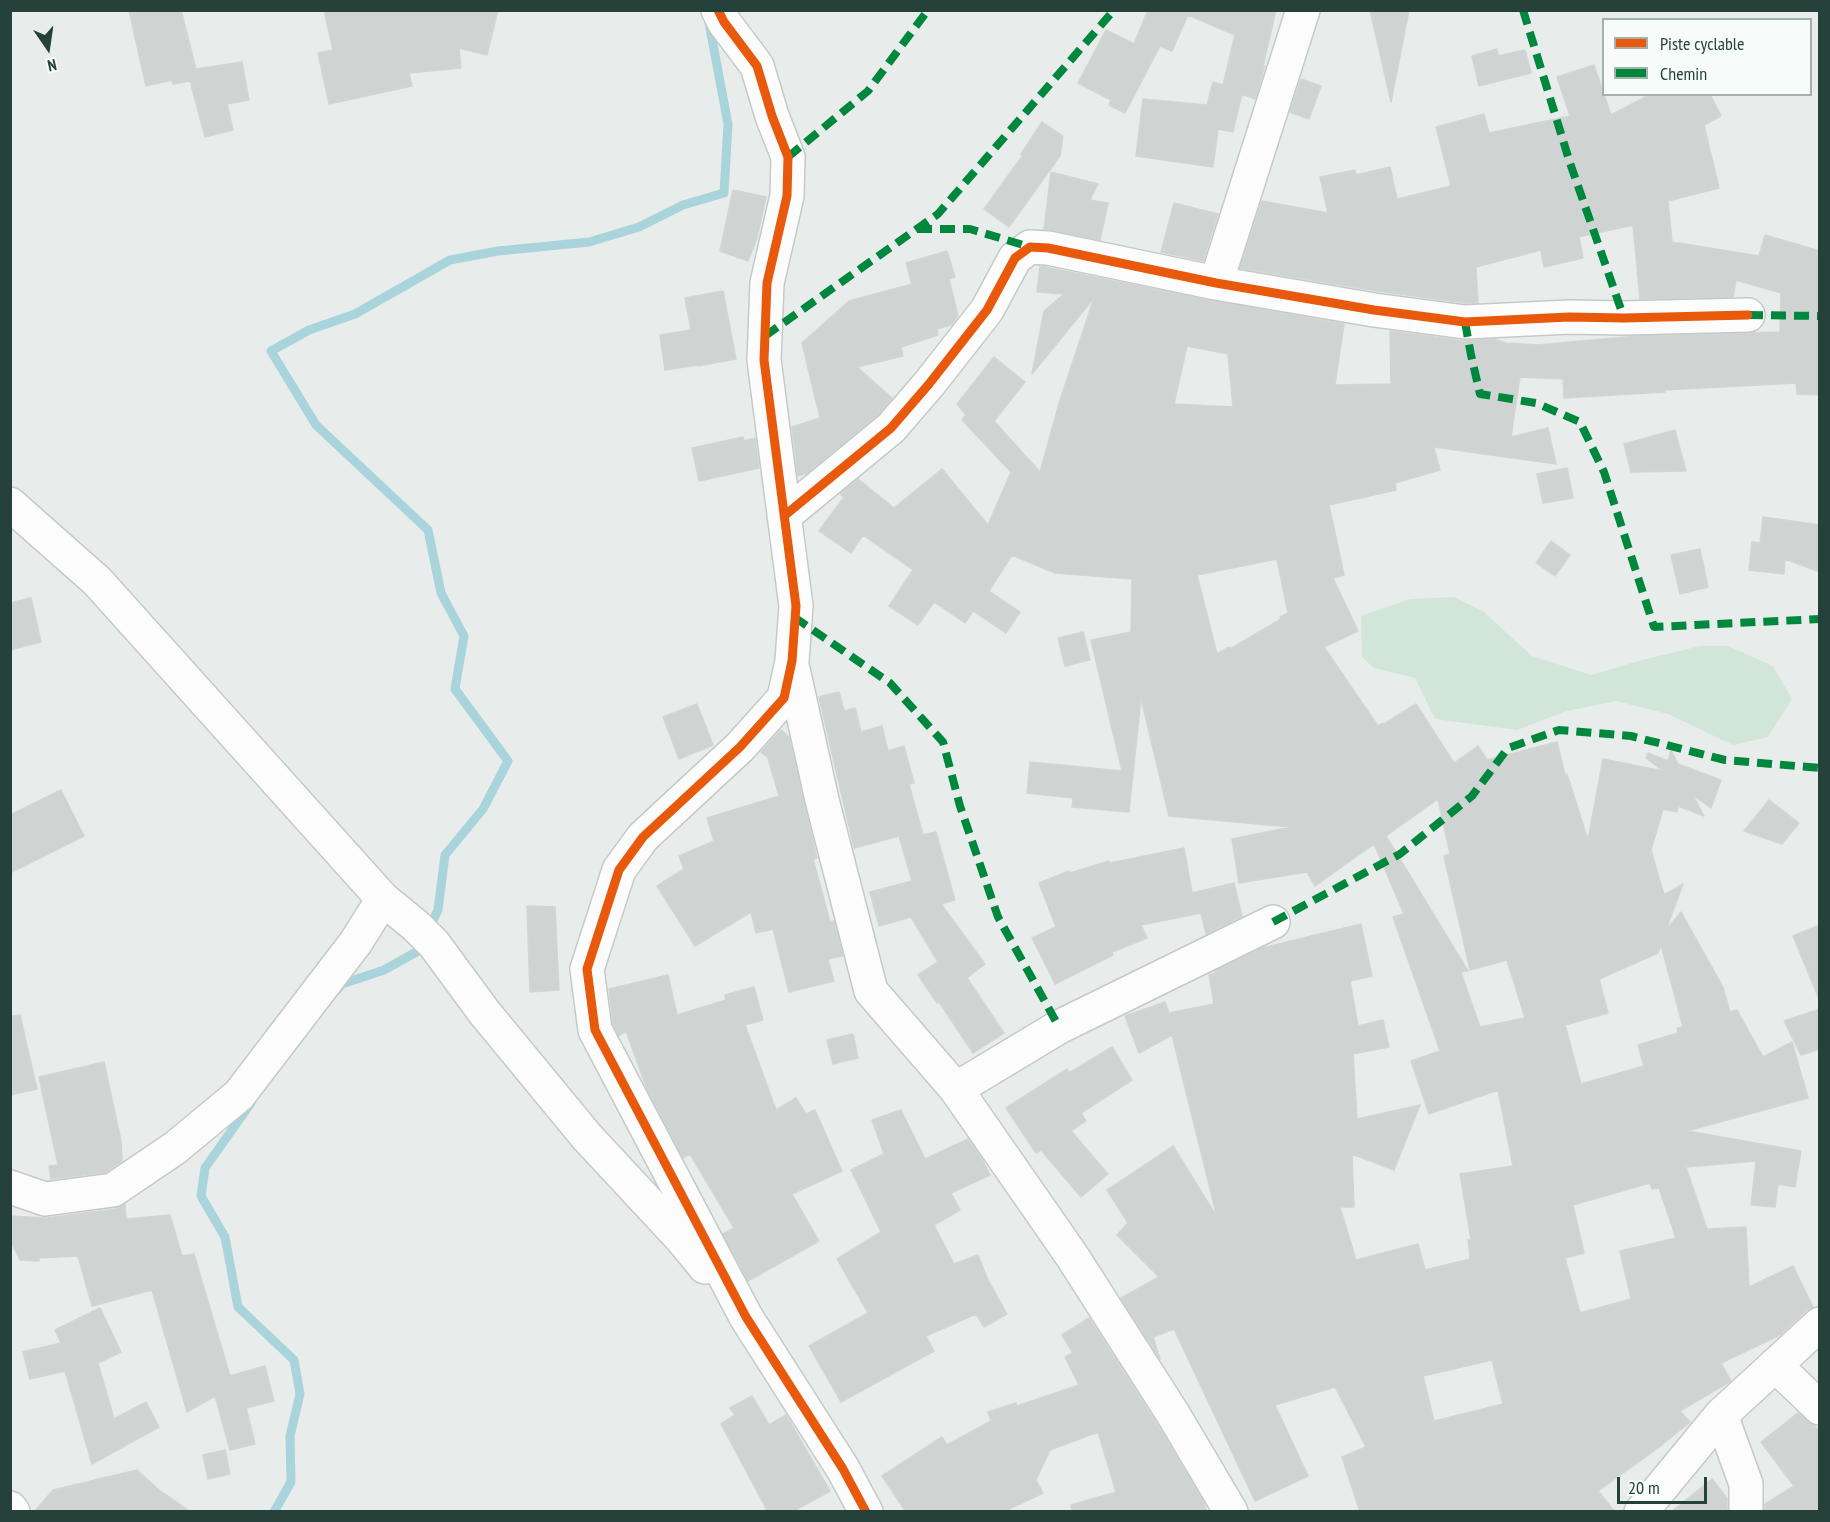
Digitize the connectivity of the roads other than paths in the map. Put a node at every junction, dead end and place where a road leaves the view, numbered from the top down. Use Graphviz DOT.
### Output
graph roads {
  1 [pos="1303,10"];
  2 [pos="721,16"];
  3 [pos="1216,283"];
  4 [pos="1748,315"];
  5 [pos="14,515"];
  6 [pos="784,516"];
  7 [pos="792,661"];
  8 [pos="383,899"];
  9 [pos="1273,922"];
  10 [pos="956,1089"];
  11 [pos="10,1187"];
  12 [pos="746,1317"];
  13 [pos="1820,1324"];
  14 [pos="1775,1365"];
  15 [pos="1820,1408"];
  16 [pos="1721,1415"];
  17 [pos="866,1512"];
  18 [pos="1231,1512"];
  19 [pos="1641,1512"];
  20 [pos="1746,1512"];
  1 -- 3 [label="street"];
  2 -- 6 [label="street"];
  3 -- 4 [label="street"];
  3 -- 6 [label="street"];
  5 -- 8 [label="street"];
  6 -- 7 [label="street"];
  7 -- 10 [label="street"];
  7 -- 12 [label="street"];
  8 -- 11 [label="street"];
  8 -- 12 [label="street"];
  9 -- 10 [label="street"];
  10 -- 18 [label="street"];
  12 -- 17 [label="street"];
  13 -- 14 [label="street"];
  14 -- 15 [label="street"];
  14 -- 16 [label="street"];
  16 -- 19 [label="street"];
  16 -- 20 [label="street"];
}
